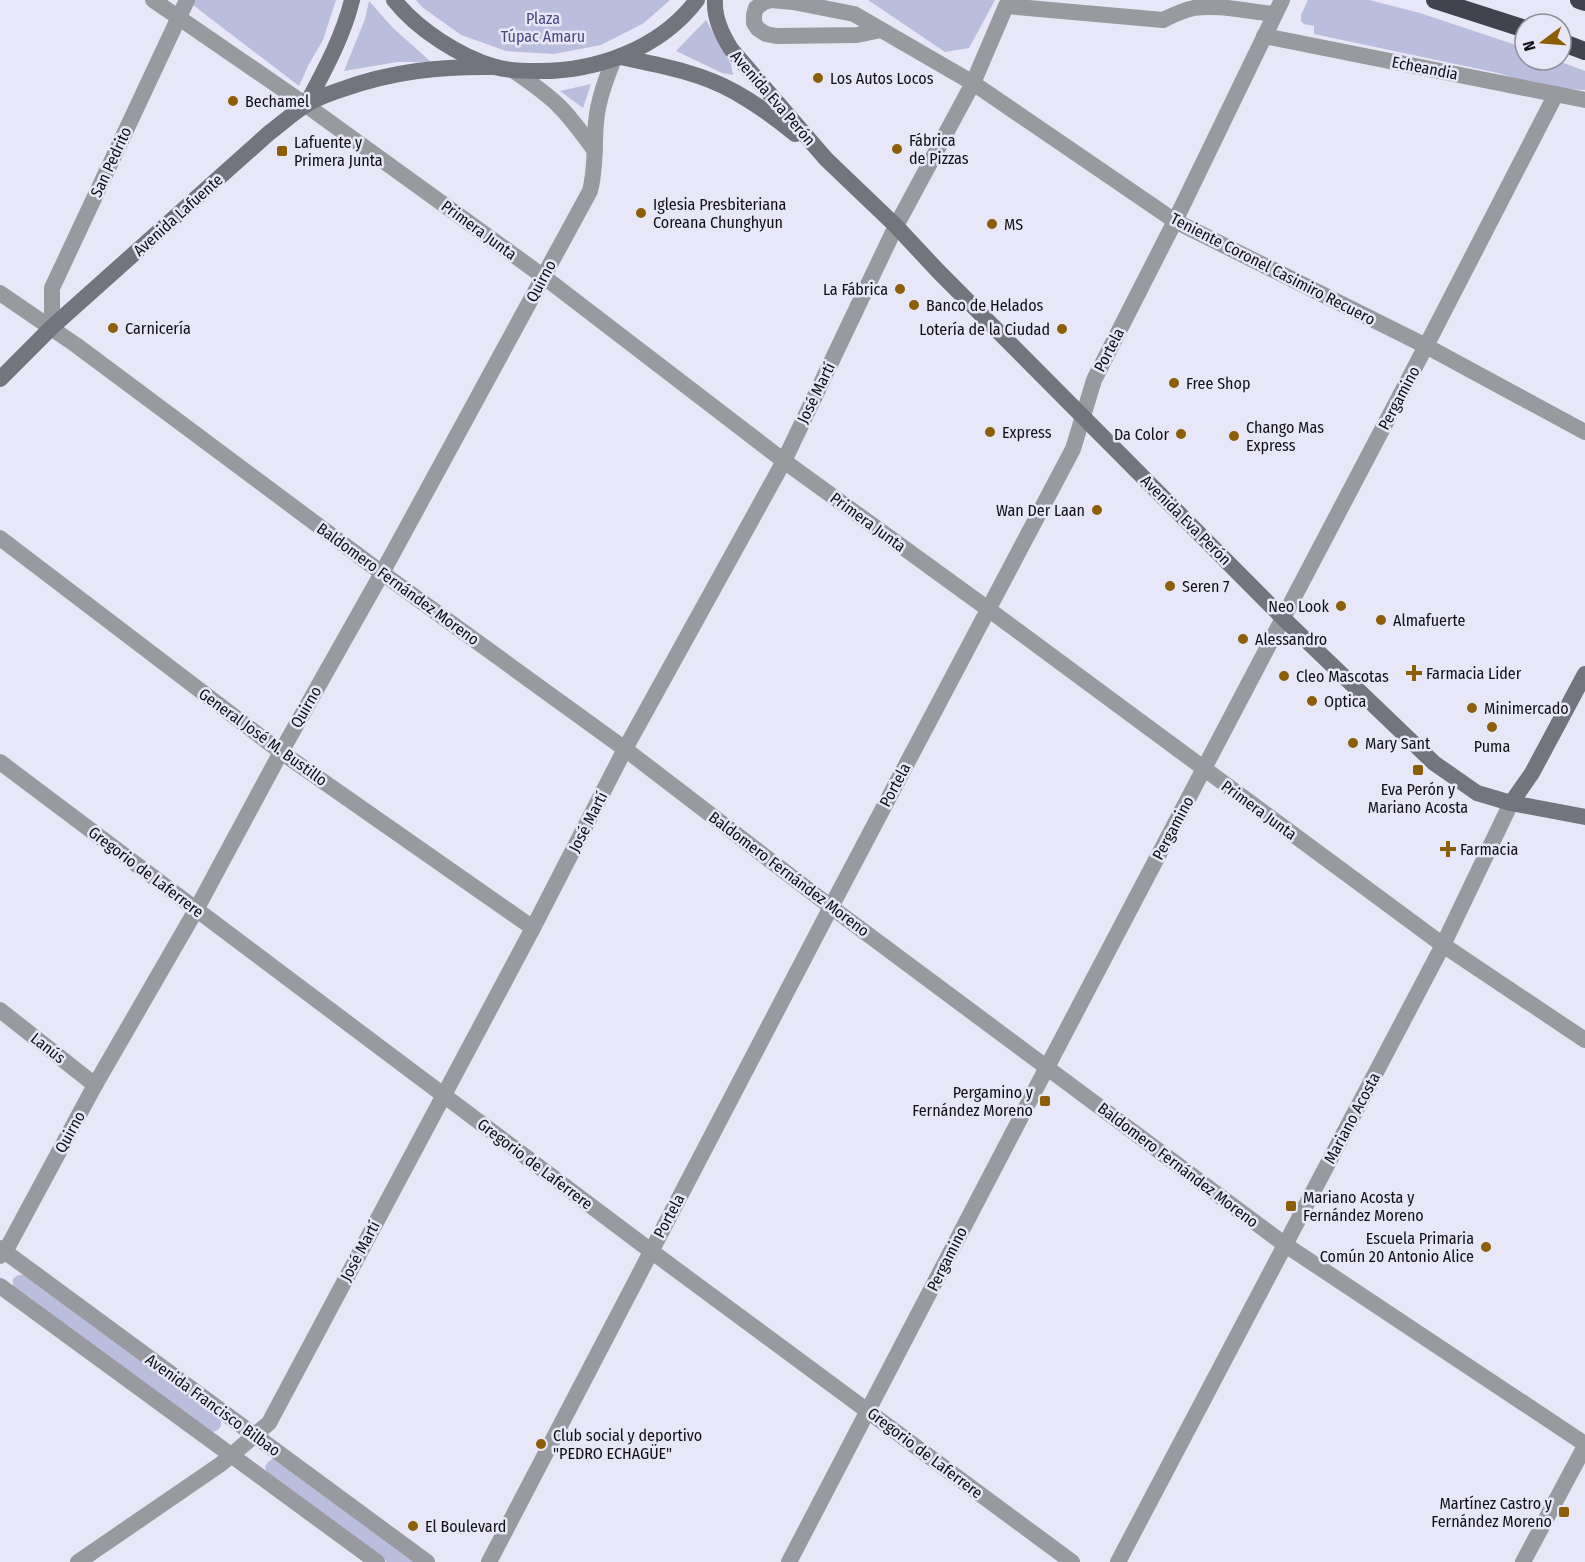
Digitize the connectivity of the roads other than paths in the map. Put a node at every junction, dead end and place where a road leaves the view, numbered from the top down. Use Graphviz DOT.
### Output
graph roads {
  1 [pos="153,0"];
  2 [pos="187,0"];
  3 [pos="352,0"];
  4 [pos="394,0"];
  5 [pos="697,0"];
  6 [pos="715,0"];
  7 [pos="1435,0"];
  8 [pos="1579,0"];
  9 [pos="1585,2"];
  10 [pos="1278,7"];
  11 [pos="178,17"];
  12 [pos="1513,25"];
  13 [pos="881,30"];
  14 [pos="1264,36"];
  15 [pos="617,58"];
  16 [pos="496,68"];
  17 [pos="514,71"];
  18 [pos="973,82"];
  19 [pos="1556,94"];
  20 [pos="1585,100"];
  21 [pos="306,105"];
  22 [pos="595,151"];
  23 [pos="826,159"];
  24 [pos="1175,221"];
  25 [pos="896,226"];
  26 [pos="543,278"];
  27 [pos="0,293"];
  28 [pos="52,327"];
  29 [pos="1426,346"];
  30 [pos="0,379"];
  31 [pos="1084,416"];
  32 [pos="1585,432"];
  33 [pos="784,461"];
  34 [pos="0,538"];
  35 [pos="382,573"];
  36 [pos="988,609"];
  37 [pos="1284,619"];
  38 [pos="1585,674"];
  39 [pos="625,749"];
  40 [pos="281,752"];
  41 [pos="0,762"];
  42 [pos="1204,770"];
  43 [pos="1511,803"];
  44 [pos="1585,817"];
  45 [pos="831,907"];
  46 [pos="196,910"];
  47 [pos="533,928"];
  48 [pos="1443,945"];
  49 [pos="0,1010"];
  50 [pos="1585,1040"];
  51 [pos="1047,1068"];
  52 [pos="95,1085"];
  53 [pos="443,1095"];
  54 [pos="1284,1244"];
  55 [pos="651,1251"];
  56 [pos="2,1252"];
  57 [pos="0,1286"];
  58 [pos="869,1411"];
  59 [pos="254,1436"];
  60 [pos="1585,1445"];
  61 [pos="231,1455"];
  62 [pos="78,1562"];
  63 [pos="377,1562"];
  64 [pos="427,1562"];
  65 [pos="489,1562"];
  66 [pos="789,1562"];
  67 [pos="1071,1562"];
  68 [pos="1118,1562"];
  69 [pos="1523,1562"];
  1 -- 11 [label="street, Primera Junta"];
  2 -- 11 [label="street, San Pedrito"];
  3 -- 21 [label="main road, Avenida Lafuente"];
  4 -- 16 [label="main road"];
  5 -- 15 [label="main road"];
  6 -- 23 [label="main road, Avenida Eva Perón"];
  7 -- 12 [label="highway"];
  8 -- 9 [label="highway"];
  10 -- 14 [label="street, Portela"];
  10 -- 18 [label="street, José Martí"];
  11 -- 21 [label="street, Primera Junta"];
  11 -- 28 [label="street, San Pedrito"];
  13 -- 13 [label="street, Teniente Coronel Casimiro Recuero"];
  13 -- 18 [label="street, Teniente Coronel Casimiro Recuero"];
  14 -- 19 [label="street, Echeandia"];
  14 -- 24 [label="street, Portela"];
  15 -- 17 [label="main road"];
  15 -- 22 [label="street, Quirno"];
  15 -- 23 [label="main road, Avenida Eva Perón"];
  16 -- 17 [label="main road"];
  16 -- 21 [label="main road, Avenida Lafuente"];
  17 -- 22 [label="street"];
  18 -- 24 [label="street, Teniente Coronel Casimiro Recuero"];
  18 -- 25 [label="street, José Martí"];
  19 -- 20 [label="street, Echeandia"];
  19 -- 29 [label="street, Pergamino"];
  21 -- 26 [label="street, Primera Junta"];
  21 -- 28 [label="main road, Avenida Lafuente"];
  22 -- 26 [label="street, Quirno"];
  23 -- 25 [label="main road, Avenida Eva Perón"];
  24 -- 29 [label="street, Teniente Coronel Casimiro Recuero"];
  24 -- 31 [label="street, Portela"];
  25 -- 31 [label="main road, Avenida Eva Perón"];
  25 -- 33 [label="street, José Martí"];
  26 -- 33 [label="street, Primera Junta"];
  26 -- 35 [label="street, Quirno"];
  27 -- 28 [label="street, Baldomero Fernández Moreno"];
  28 -- 30 [label="main road, Avenida Lafuente"];
  28 -- 35 [label="street, Baldomero Fernández Moreno"];
  29 -- 32 [label="street, Teniente Coronel Casimiro Recuero"];
  29 -- 37 [label="street, Pergamino"];
  31 -- 36 [label="street, Portela"];
  31 -- 37 [label="main road, Avenida Eva Perón"];
  33 -- 36 [label="street, Primera Junta"];
  33 -- 39 [label="street, José Martí"];
  34 -- 40 [label="street, General José M. Bustillo"];
  35 -- 39 [label="street, Baldomero Fernández Moreno"];
  35 -- 40 [label="street, Quirno"];
  36 -- 42 [label="street, Primera Junta"];
  36 -- 45 [label="street, Portela"];
  37 -- 42 [label="street, Pergamino"];
  37 -- 43 [label="main road, Avenida Eva Perón"];
  38 -- 43 [label="main road, Mariano Acosta"];
  39 -- 45 [label="street, Baldomero Fernández Moreno"];
  39 -- 47 [label="street, José Martí"];
  40 -- 46 [label="street, Quirno"];
  40 -- 47 [label="street, General José M. Bustillo"];
  41 -- 46 [label="street, Gregorio de Laferrere"];
  42 -- 48 [label="street, Primera Junta"];
  42 -- 51 [label="street, Pergamino"];
  43 -- 44 [label="main road, Avenida Eva Perón"];
  43 -- 48 [label="street, Mariano Acosta"];
  45 -- 51 [label="street, Baldomero Fernández Moreno"];
  45 -- 55 [label="street, Portela"];
  46 -- 52 [label="street, Quirno"];
  46 -- 53 [label="street, Gregorio de Laferrere"];
  47 -- 53 [label="street, José Martí"];
  48 -- 50 [label="street, Primera Junta"];
  48 -- 54 [label="street, Mariano Acosta"];
  49 -- 52 [label="street, Lanús"];
  51 -- 54 [label="street, Baldomero Fernández Moreno"];
  51 -- 58 [label="street, Pergamino"];
  52 -- 56 [label="street, Quirno"];
  53 -- 55 [label="street, Gregorio de Laferrere"];
  53 -- 59 [label="street, José Martí"];
  54 -- 60 [label="street, Baldomero Fernández Moreno"];
  54 -- 68 [label="street, Mariano Acosta"];
  55 -- 58 [label="street, Gregorio de Laferrere"];
  55 -- 65 [label="street, Portela"];
  56 -- 59 [label="street, Avenida Francisco Bilbao"];
  57 -- 61 [label="street, Avenida Francisco Bilbao"];
  58 -- 66 [label="street, Pergamino"];
  58 -- 67 [label="street, Gregorio de Laferrere"];
  59 -- 61 [label="street, José Martí"];
  59 -- 64 [label="street, Avenida Francisco Bilbao"];
  60 -- 69 [label="street"];
  61 -- 62 [label="street, José Martí"];
  61 -- 63 [label="street, Avenida Francisco Bilbao"];
}
